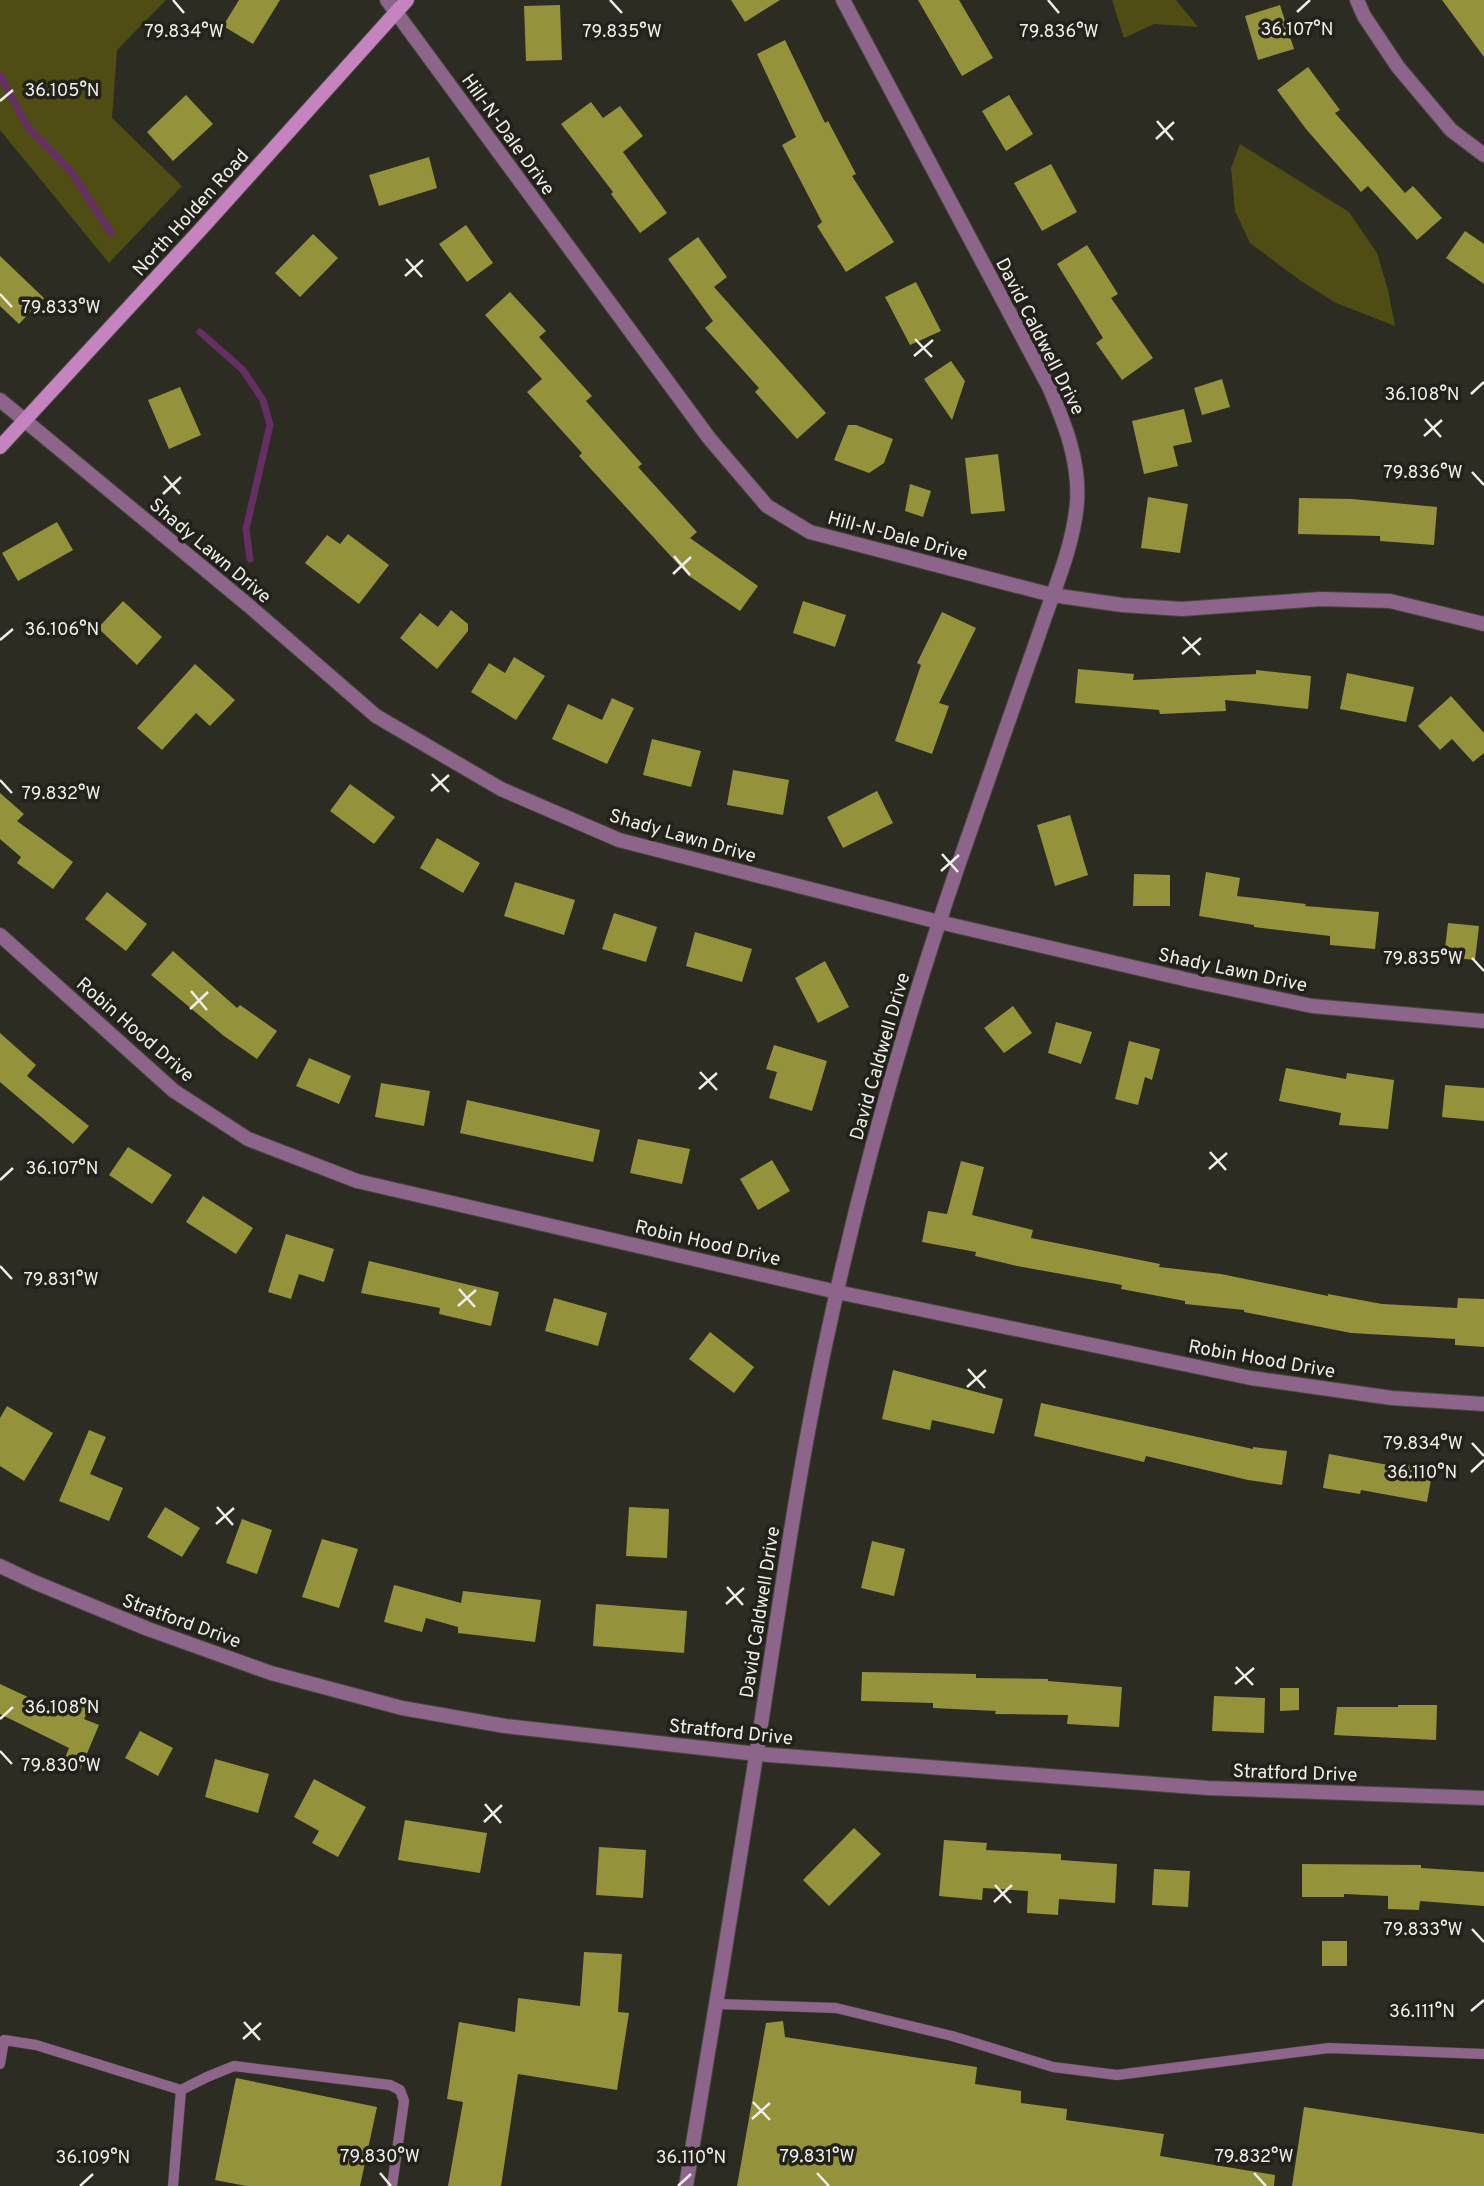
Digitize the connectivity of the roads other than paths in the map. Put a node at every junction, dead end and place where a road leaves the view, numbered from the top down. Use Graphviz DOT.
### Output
graph roads {
  1 [pos="387,0"];
  2 [pos="407,0"];
  3 [pos="844,0"];
  4 [pos="1357,0"];
  5 [pos="396,13"];
  6 [pos="1484,155"];
  7 [pos="0,400"];
  8 [pos="25,422"];
  9 [pos="0,447"];
  10 [pos="1052,595"];
  11 [pos="1484,624"];
  12 [pos="939,922"];
  13 [pos="0,935"];
  14 [pos="1484,1021"];
  15 [pos="836,1292"];
  16 [pos="1484,1404"];
  17 [pos="0,1566"];
  18 [pos="757,1754"];
  19 [pos="1484,1798"];
  20 [pos="717,2004"];
  21 [pos="2,2038"];
  22 [pos="1484,2054"];
  23 [pos="0,2064"];
  24 [pos="181,2090"];
  25 [pos="173,2186"];
  26 [pos="392,2186"];
  27 [pos="686,2186"];
  1 -- 5 [label="street, Hill-N-Dale Drive"];
  2 -- 5 [label="main road, North Holden Road"];
  3 -- 10 [label="street, David Caldwell Drive"];
  4 -- 6 [label="street"];
  5 -- 8 [label="main road, North Holden Road"];
  5 -- 10 [label="street, Hill-N-Dale Drive"];
  7 -- 8 [label="street, Shady Lawn Drive"];
  8 -- 9 [label="main road, North Holden Road"];
  8 -- 12 [label="street, Shady Lawn Drive"];
  10 -- 11 [label="street, Hill-N-Dale Drive"];
  10 -- 12 [label="street, David Caldwell Drive"];
  12 -- 14 [label="street, Shady Lawn Drive"];
  12 -- 15 [label="street, David Caldwell Drive"];
  13 -- 15 [label="street, Robin Hood Drive"];
  15 -- 16 [label="street, Robin Hood Drive"];
  15 -- 18 [label="street, David Caldwell Drive"];
  17 -- 18 [label="street, Stratford Drive"];
  18 -- 19 [label="street, Stratford Drive"];
  18 -- 20 [label="street, David Caldwell Drive"];
  20 -- 22 [label="lane"];
  20 -- 27 [label="street, David Caldwell Drive"];
  21 -- 23 [label="lane"];
  21 -- 24 [label="lane"];
  24 -- 25 [label="lane"];
  24 -- 26 [label="lane"];
}
